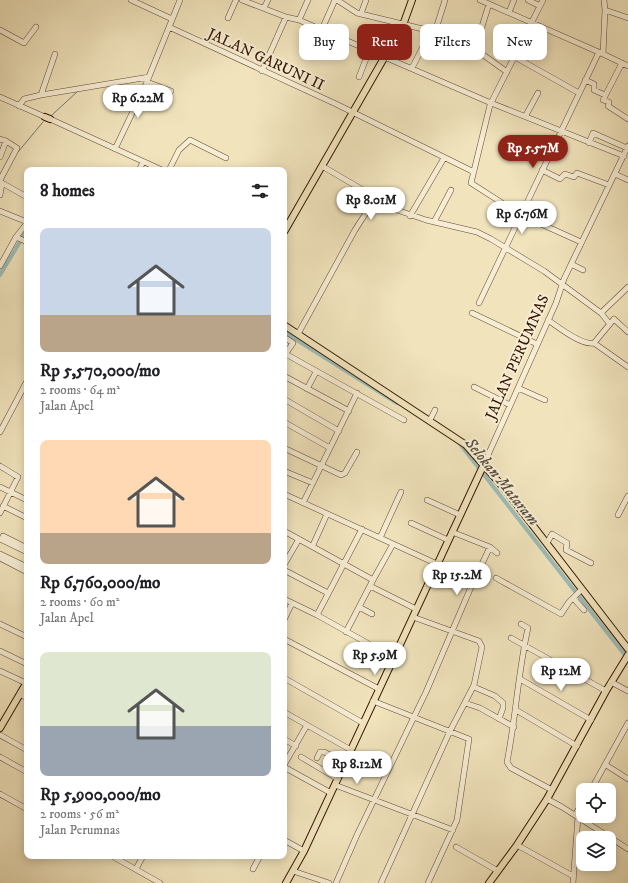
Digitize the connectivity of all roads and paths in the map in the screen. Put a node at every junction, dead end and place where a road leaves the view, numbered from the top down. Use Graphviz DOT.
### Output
graph roads {
  1 [pos="132,0"];
  2 [pos="180,0"];
  3 [pos="236,0"];
  4 [pos="242,0"];
  5 [pos="268,0"];
  6 [pos="308,0"];
  7 [pos="336,0"];
  8 [pos="366,0"];
  9 [pos="412,0"];
  10 [pos="446,0"];
  11 [pos="480,0"];
  12 [pos="514,0"];
  13 [pos="528,0"];
  14 [pos="543,0"];
  15 [pos="604,0"];
  16 [pos="489,4"];
  17 [pos="540,6"];
  18 [pos="264,8"];
  19 [pos="605,10"];
  20 [pos="509,12"];
  21 [pos="361,14"];
  22 [pos="286,17"];
  23 [pos="228,18"];
  24 [pos="628,18"];
  25 [pos="172,19"];
  26 [pos="300,20"];
  27 [pos="533,23"];
  28 [pos="310,24"];
  29 [pos="324,24"];
  30 [pos="398,24"];
  31 [pos="402,24"];
  32 [pos="436,24"];
  33 [pos="483,24"];
  34 [pos="36,27"];
  35 [pos="169,27"];
  36 [pos="0,30"];
  37 [pos="601,53"];
  38 [pos="55,54"];
  39 [pos="420,54"];
  40 [pos="485,56"];
  41 [pos="366,60"];
  42 [pos="381,60"];
  43 [pos="395,60"];
  44 [pos="513,60"];
  45 [pos="520,60"];
  46 [pos="622,63"];
  47 [pos="628,66"];
  48 [pos="412,68"];
  49 [pos="262,71"];
  50 [pos="507,72"];
  51 [pos="359,77"];
  52 [pos="148,79"];
  53 [pos="585,80"];
  54 [pos="171,91"];
  55 [pos="538,93"];
  56 [pos="579,93"];
  57 [pos="41,95"];
  58 [pos="605,95"];
  59 [pos="0,97"];
  60 [pos="491,103"];
  61 [pos="19,106"];
  62 [pos="352,113"];
  63 [pos="526,115"];
  64 [pos="628,119"];
  65 [pos="561,131"];
  66 [pos="0,139"];
  67 [pos="6,141"];
  68 [pos="589,143"];
  69 [pos="522,146"];
  70 [pos="628,147"];
  71 [pos="115,149"];
  72 [pos="549,155"];
  73 [pos="624,156"];
  74 [pos="0,157"];
  75 [pos="226,158"];
  76 [pos="444,158"];
  77 [pos="144,162"];
  78 [pos="322,166"];
  79 [pos="141,167"];
  80 [pos="155,167"];
  81 [pos="170,167"];
  82 [pos="542,170"];
  83 [pos="474,172"];
  84 [pos="615,174"];
  85 [pos="628,180"];
  86 [pos="1,182"];
  87 [pos="609,185"];
  88 [pos="451,190"];
  89 [pos="0,195"];
  90 [pos="24,195"];
  91 [pos="375,199"];
  92 [pos="0,211"];
  93 [pos="521,215"];
  94 [pos="410,216"];
  95 [pos="24,221"];
  96 [pos="287,222"];
  97 [pos="434,222"];
  98 [pos="24,226"];
  99 [pos="17,237"];
  100 [pos="24,240"];
  101 [pos="582,242"];
  102 [pos="506,249"];
  103 [pos="571,264"];
  104 [pos="0,266"];
  105 [pos="583,270"];
  106 [pos="563,286"];
  107 [pos="628,288"];
  108 [pos="479,304"];
  109 [pos="472,313"];
  110 [pos="601,313"];
  111 [pos="548,320"];
  112 [pos="609,323"];
  113 [pos="287,328"];
  114 [pos="627,330"];
  115 [pos="294,336"];
  116 [pos="287,337"];
  117 [pos="594,343"];
  118 [pos="537,344"];
  119 [pos="287,351"];
  120 [pos="287,357"];
  121 [pos="628,367"];
  122 [pos="316,372"];
  123 [pos="287,378"];
  124 [pos="24,387"];
  125 [pos="474,387"];
  126 [pos="518,388"];
  127 [pos="307,389"];
  128 [pos="357,393"];
  129 [pos="545,400"];
  130 [pos="287,401"];
  131 [pos="510,405"];
  132 [pos="435,410"];
  133 [pos="349,411"];
  134 [pos="404,420"];
  135 [pos="430,420"];
  136 [pos="287,424"];
  137 [pos="339,431"];
  138 [pos="0,432"];
  139 [pos="330,448"];
  140 [pos="287,449"];
  141 [pos="357,452"];
  142 [pos="0,466"];
  143 [pos="321,466"];
  144 [pos="483,466"];
  145 [pos="287,472"];
  146 [pos="313,483"];
  147 [pos="0,487"];
  148 [pos="10,492"];
  149 [pos="401,492"];
  150 [pos="628,496"];
  151 [pos="287,497"];
  152 [pos="24,499"];
  153 [pos="427,500"];
  154 [pos="303,503"];
  155 [pos="3,506"];
  156 [pos="0,513"];
  157 [pos="327,514"];
  158 [pos="460,515"];
  159 [pos="618,515"];
  160 [pos="24,516"];
  161 [pos="411,523"];
  162 [pos="362,529"];
  163 [pos="452,532"];
  164 [pos="287,533"];
  165 [pos="0,535"];
  166 [pos="380,538"];
  167 [pos="0,539"];
  168 [pos="299,539"];
  169 [pos="448,540"];
  170 [pos="547,543"];
  171 [pos="393,544"];
  172 [pos="313,545"];
  173 [pos="24,547"];
  174 [pos="490,547"];
  175 [pos="24,551"];
  176 [pos="497,553"];
  177 [pos="0,554"];
  178 [pos="0,558"];
  179 [pos="287,560"];
  180 [pos="345,562"];
  181 [pos="591,563"];
  182 [pos="437,564"];
  183 [pos="24,566"];
  184 [pos="24,570"];
  185 [pos="287,572"];
  186 [pos="496,578"];
  187 [pos="373,580"];
  188 [pos="370,586"];
  189 [pos="580,590"];
  190 [pos="328,593"];
  191 [pos="573,597"];
  192 [pos="287,600"];
  193 [pos="292,603"];
  194 [pos="359,607"];
  195 [pos="416,609"];
  196 [pos="584,610"];
  197 [pos="287,614"];
  198 [pos="372,614"];
  199 [pos="317,615"];
  200 [pos="413,617"];
  201 [pos="0,624"];
  202 [pos="521,624"];
  203 [pos="452,630"];
  204 [pos="346,632"];
  205 [pos="24,636"];
  206 [pos="511,638"];
  207 [pos="287,641"];
  208 [pos="524,644"];
  209 [pos="628,649"];
  210 [pos="0,651"];
  211 [pos="628,655"];
  212 [pos="394,658"];
  213 [pos="24,663"];
  214 [pos="0,671"];
  215 [pos="520,679"];
  216 [pos="287,680"];
  217 [pos="24,682"];
  218 [pos="611,682"];
  219 [pos="24,687"];
  220 [pos="474,687"];
  221 [pos="379,689"];
  222 [pos="606,691"];
  223 [pos="628,692"];
  224 [pos="20,694"];
  225 [pos="24,696"];
  226 [pos="373,702"];
  227 [pos="466,703"];
  228 [pos="516,710"];
  229 [pos="287,714"];
  230 [pos="414,717"];
  231 [pos="499,719"];
  232 [pos="591,720"];
  233 [pos="363,723"];
  234 [pos="628,724"];
  235 [pos="307,725"];
  236 [pos="514,727"];
  237 [pos="0,728"];
  238 [pos="450,730"];
  239 [pos="626,731"];
  240 [pos="0,735"];
  241 [pos="287,741"];
  242 [pos="296,746"];
  243 [pos="577,746"];
  244 [pos="24,748"];
  245 [pos="351,750"];
  246 [pos="301,756"];
  247 [pos="0,757"];
  248 [pos="317,758"];
  249 [pos="287,761"];
  250 [pos="345,763"];
  251 [pos="606,765"];
  252 [pos="287,768"];
  253 [pos="24,770"];
  254 [pos="338,779"];
  255 [pos="628,779"];
  256 [pos="595,783"];
  257 [pos="335,785"];
  258 [pos="552,790"];
  259 [pos="331,793"];
  260 [pos="0,794"];
  261 [pos="547,799"];
  262 [pos="373,801"];
  263 [pos="24,807"];
  264 [pos="412,815"];
  265 [pos="576,815"];
  266 [pos="577,823"];
  267 [pos="588,823"];
  268 [pos="453,830"];
  269 [pos="287,842"];
  270 [pos="517,845"];
  271 [pos="456,847"];
  272 [pos="628,849"];
  273 [pos="304,851"];
  274 [pos="117,859"];
  275 [pos="142,859"];
  276 [pos="258,859"];
  277 [pos="253,869"];
  278 [pos="136,870"];
  279 [pos="293,871"];
  280 [pos="498,871"];
  281 [pos="573,876"];
  282 [pos="160,883"];
  283 [pos="286,883"];
  284 [pos="329,883"];
  285 [pos="336,883"];
  286 [pos="381,883"];
  287 [pos="428,883"];
  288 [pos="488,883"];
  289 [pos="573,883"];
  1 -- 25 [label="street"];
  2 -- 25 [label="street"];
  3 -- 23 [label="street"];
  4 -- 18 [label="street"];
  5 -- 18 [label="street"];
  6 -- 26 [label="street"];
  7 -- 21 [label="street"];
  7 -- 29 [label="street"];
  8 -- 21 [label="street"];
  9 -- 31 [label="main road"];
  10 -- 32 [label="street"];
  11 -- 16 [label="street"];
  12 -- 20 [label="street"];
  13 -- 17 [label="street"];
  14 -- 17 [label="street"];
  15 -- 19 [label="street"];
  16 -- 20 [label="street"];
  16 -- 33 [label="street"];
  17 -- 27 [label="street"];
  18 -- 22 [label="street"];
  19 -- 24 [label="street"];
  19 -- 37 [label="street"];
  20 -- 27 [label="street"];
  21 -- 30 [label="street"];
  22 -- 26 [label="street"];
  22 -- 49 [label="street"];
  25 -- 35 [label="street"];
  26 -- 28 [label="street"];
  27 -- 37 [label="street"];
  34 -- 36 [label="street"];
  35 -- 49 [label="street, JALAN GARUNI II"];
  35 -- 52 [label="street"];
  37 -- 46 [label="street"];
  37 -- 53 [label="street"];
  38 -- 57 [label="street"];
  39 -- 48 [label="street"];
  40 -- 50 [label="street"];
  41 -- 51 [label="street"];
  42 -- 62 [label="main road"];
  43 -- 48 [label="street"];
  44 -- 50 [label="street"];
  45 -- 56 [label="street"];
  46 -- 47 [label="street"];
  46 -- 58 [label="street"];
  48 -- 60 [label="street"];
  49 -- 62 [label="street, JALAN GARUNI II"];
  50 -- 60 [label="street"];
  52 -- 54 [label="street"];
  52 -- 57 [label="street"];
  52 -- 71 [label="street"];
  53 -- 56 [label="street"];
  53 -- 58 [label="street"];
  55 -- 63 [label="street"];
  56 -- 65 [label="street"];
  57 -- 61 [label="street"];
  58 -- 64 [label="street"];
  59 -- 61 [label="street"];
  60 -- 63 [label="street"];
  60 -- 83 [label="street"];
  61 -- 71 [label="street"];
  62 -- 76 [label="street, JALAN GARUNI II"];
  62 -- 78 [label="main road"];
  63 -- 65 [label="street"];
  65 -- 68 [label="street"];
  65 -- 72 [label="street"];
  66 -- 67 [label="street"];
  67 -- 74 [label="street"];
  67 -- 86 [label="street"];
  68 -- 70 [label="street"];
  68 -- 73 [label="street"];
  69 -- 72 [label="street"];
  70 -- 73 [label="street, JALAN PERUMNAS"];
  71 -- 77 [label="street"];
  72 -- 82 [label="street"];
  73 -- 84 [label="street, JALAN PERUMNAS"];
  75 -- 81 [label="street"];
  76 -- 83 [label="street, JALAN GARUNI II"];
  76 -- 94 [label="street"];
  77 -- 79 [label="street"];
  77 -- 80 [label="street"];
  78 -- 91 [label="street"];
  78 -- 96 [label="main road"];
  82 -- 87 [label="street"];
  82 -- 93 [label="street"];
  83 -- 93 [label="street"];
  84 -- 85 [label="street"];
  84 -- 87 [label="street, JALAN PERUMNAS"];
  86 -- 89 [label="street"];
  86 -- 90 [label="street"];
  87 -- 101 [label="street, JALAN PERUMNAS"];
  88 -- 97 [label="street"];
  91 -- 94 [label="street"];
  91 -- 115 [label="street"];
  92 -- 95 [label="street"];
  93 -- 101 [label="street"];
  93 -- 102 [label="street"];
  94 -- 97 [label="street"];
  97 -- 102 [label="street"];
  98 -- 99 [label="street"];
  99 -- 100 [label="street"];
  99 -- 104 [label="street"];
  101 -- 103 [label="street, JALAN PERUMNAS"];
  102 -- 106 [label="street"];
  102 -- 108 [label="street"];
  103 -- 105 [label="street"];
  103 -- 106 [label="street, JALAN PERUMNAS"];
  106 -- 110 [label="street"];
  106 -- 111 [label="street, JALAN PERUMNAS"];
  107 -- 110 [label="street"];
  109 -- 118 [label="street"];
  110 -- 112 [label="street"];
  111 -- 117 [label="street"];
  111 -- 118 [label="street, JALAN PERUMNAS"];
  112 -- 114 [label="street"];
  112 -- 117 [label="street"];
  113 -- 115 [label="main road"];
  115 -- 116 [label="street"];
  115 -- 119 [label="street"];
  115 -- 135 [label="main road"];
  117 -- 121 [label="street"];
  118 -- 126 [label="street, JALAN PERUMNAS"];
  120 -- 122 [label="street"];
  122 -- 127 [label="street"];
  122 -- 128 [label="street"];
  123 -- 127 [label="street"];
  124 -- 138 [label="street"];
  125 -- 131 [label="street"];
  126 -- 129 [label="street"];
  126 -- 131 [label="street, JALAN PERUMNAS"];
  127 -- 133 [label="street"];
  128 -- 133 [label="street"];
  128 -- 134 [label="street"];
  130 -- 137 [label="street"];
  131 -- 144 [label="street, JALAN PERUMNAS"];
  132 -- 135 [label="street"];
  133 -- 137 [label="street"];
  135 -- 144 [label="main road"];
  136 -- 139 [label="street"];
  137 -- 139 [label="street"];
  139 -- 143 [label="street"];
  140 -- 143 [label="street"];
  141 -- 143 [label="street"];
  142 -- 148 [label="street"];
  143 -- 146 [label="street"];
  144 -- 158 [label="main road, JALAN PERUMNAS"];
  144 -- 170 [label="main road"];
  145 -- 146 [label="street"];
  146 -- 154 [label="street"];
  147 -- 148 [label="street"];
  148 -- 152 [label="street"];
  148 -- 155 [label="street"];
  149 -- 166 [label="street"];
  150 -- 159 [label="street"];
  151 -- 154 [label="street"];
  153 -- 158 [label="street"];
  154 -- 157 [label="street"];
  155 -- 156 [label="street"];
  155 -- 160 [label="street"];
  157 -- 162 [label="street"];
  157 -- 172 [label="street"];
  158 -- 163 [label="main road, JALAN PERUMNAS"];
  161 -- 169 [label="street"];
  162 -- 166 [label="street"];
  162 -- 180 [label="street"];
  163 -- 169 [label="main road, JALAN PERUMNAS"];
  163 -- 174 [label="street"];
  164 -- 168 [label="street"];
  165 -- 173 [label="street"];
  166 -- 171 [label="street"];
  167 -- 175 [label="street"];
  168 -- 172 [label="street"];
  168 -- 179 [label="street"];
  169 -- 182 [label="main road, JALAN PERUMNAS"];
  170 -- 181 [label="street"];
  170 -- 189 [label="main road"];
  171 -- 182 [label="street"];
  171 -- 187 [label="street"];
  172 -- 180 [label="street"];
  174 -- 176 [label="street"];
  174 -- 203 [label="street"];
  177 -- 183 [label="street"];
  178 -- 184 [label="street"];
  180 -- 187 [label="street"];
  180 -- 190 [label="street"];
  182 -- 195 [label="main road, JALAN PERUMNAS"];
  185 -- 190 [label="street"];
  186 -- 191 [label="street"];
  187 -- 188 [label="street"];
  188 -- 194 [label="street"];
  188 -- 195 [label="street"];
  189 -- 191 [label="street"];
  189 -- 209 [label="main road"];
  190 -- 199 [label="street"];
  191 -- 196 [label="street"];
  192 -- 193 [label="street"];
  193 -- 197 [label="street"];
  193 -- 199 [label="street"];
  194 -- 198 [label="street"];
  194 -- 204 [label="street"];
  195 -- 200 [label="main road, JALAN PERUMNAS"];
  199 -- 204 [label="street"];
  200 -- 203 [label="street"];
  200 -- 212 [label="main road, JALAN PERUMNAS"];
  201 -- 205 [label="street"];
  202 -- 208 [label="street"];
  203 -- 220 [label="street"];
  203 -- 230 [label="street"];
  204 -- 212 [label="street"];
  206 -- 208 [label="street"];
  207 -- 221 [label="street"];
  208 -- 215 [label="street"];
  208 -- 222 [label="street"];
  210 -- 213 [label="street"];
  211 -- 218 [label="main road"];
  212 -- 221 [label="main road, JALAN PERUMNAS"];
  214 -- 217 [label="street"];
  215 -- 228 [label="street"];
  215 -- 232 [label="street"];
  216 -- 233 [label="street"];
  218 -- 222 [label="main road"];
  218 -- 223 [label="street"];
  219 -- 224 [label="main road"];
  220 -- 227 [label="street"];
  220 -- 231 [label="street"];
  221 -- 226 [label="main road, JALAN PERUMNAS"];
  222 -- 232 [label="main road"];
  224 -- 225 [label="street"];
  224 -- 237 [label="main road"];
  226 -- 230 [label="street"];
  226 -- 233 [label="main road, JALAN PERUMNAS"];
  227 -- 231 [label="street"];
  227 -- 238 [label="street"];
  228 -- 236 [label="street"];
  228 -- 243 [label="street"];
  229 -- 235 [label="street"];
  230 -- 238 [label="street"];
  230 -- 262 [label="street"];
  231 -- 236 [label="street"];
  232 -- 243 [label="main road"];
  233 -- 245 [label="main road, JALAN PERUMNAS"];
  234 -- 239 [label="street"];
  235 -- 242 [label="street"];
  235 -- 245 [label="street"];
  236 -- 258 [label="street"];
  238 -- 264 [label="street"];
  238 -- 268 [label="street"];
  239 -- 251 [label="street"];
  240 -- 244 [label="street"];
  241 -- 242 [label="street"];
  242 -- 249 [label="street"];
  243 -- 258 [label="main road"];
  245 -- 250 [label="main road, JALAN PERUMNAS"];
  246 -- 254 [label="street"];
  247 -- 253 [label="street"];
  248 -- 250 [label="street"];
  250 -- 254 [label="main road, JALAN PERUMNAS"];
  251 -- 255 [label="street"];
  251 -- 256 [label="street"];
  252 -- 259 [label="street"];
  254 -- 257 [label="main road, JALAN PERUMNAS"];
  257 -- 259 [label="main road, JALAN PERUMNAS"];
  257 -- 262 [label="street"];
  258 -- 261 [label="main road"];
  259 -- 273 [label="main road, JALAN PERUMNAS"];
  260 -- 263 [label="street"];
  261 -- 265 [label="street"];
  261 -- 270 [label="main road"];
  262 -- 264 [label="street"];
  262 -- 285 [label="street"];
  264 -- 268 [label="street"];
  264 -- 286 [label="street"];
  266 -- 281 [label="street"];
  267 -- 272 [label="street"];
  268 -- 287 [label="street"];
  269 -- 273 [label="street"];
  270 -- 280 [label="main road"];
  270 -- 281 [label="street"];
  271 -- 280 [label="street"];
  273 -- 279 [label="main road, JALAN PERUMNAS"];
  274 -- 278 [label="street"];
  275 -- 278 [label="street"];
  276 -- 277 [label="street"];
  278 -- 282 [label="street"];
  279 -- 283 [label="main road, JALAN PERUMNAS"];
  279 -- 284 [label="street"];
  280 -- 288 [label="main road"];
  281 -- 289 [label="street"];
}
